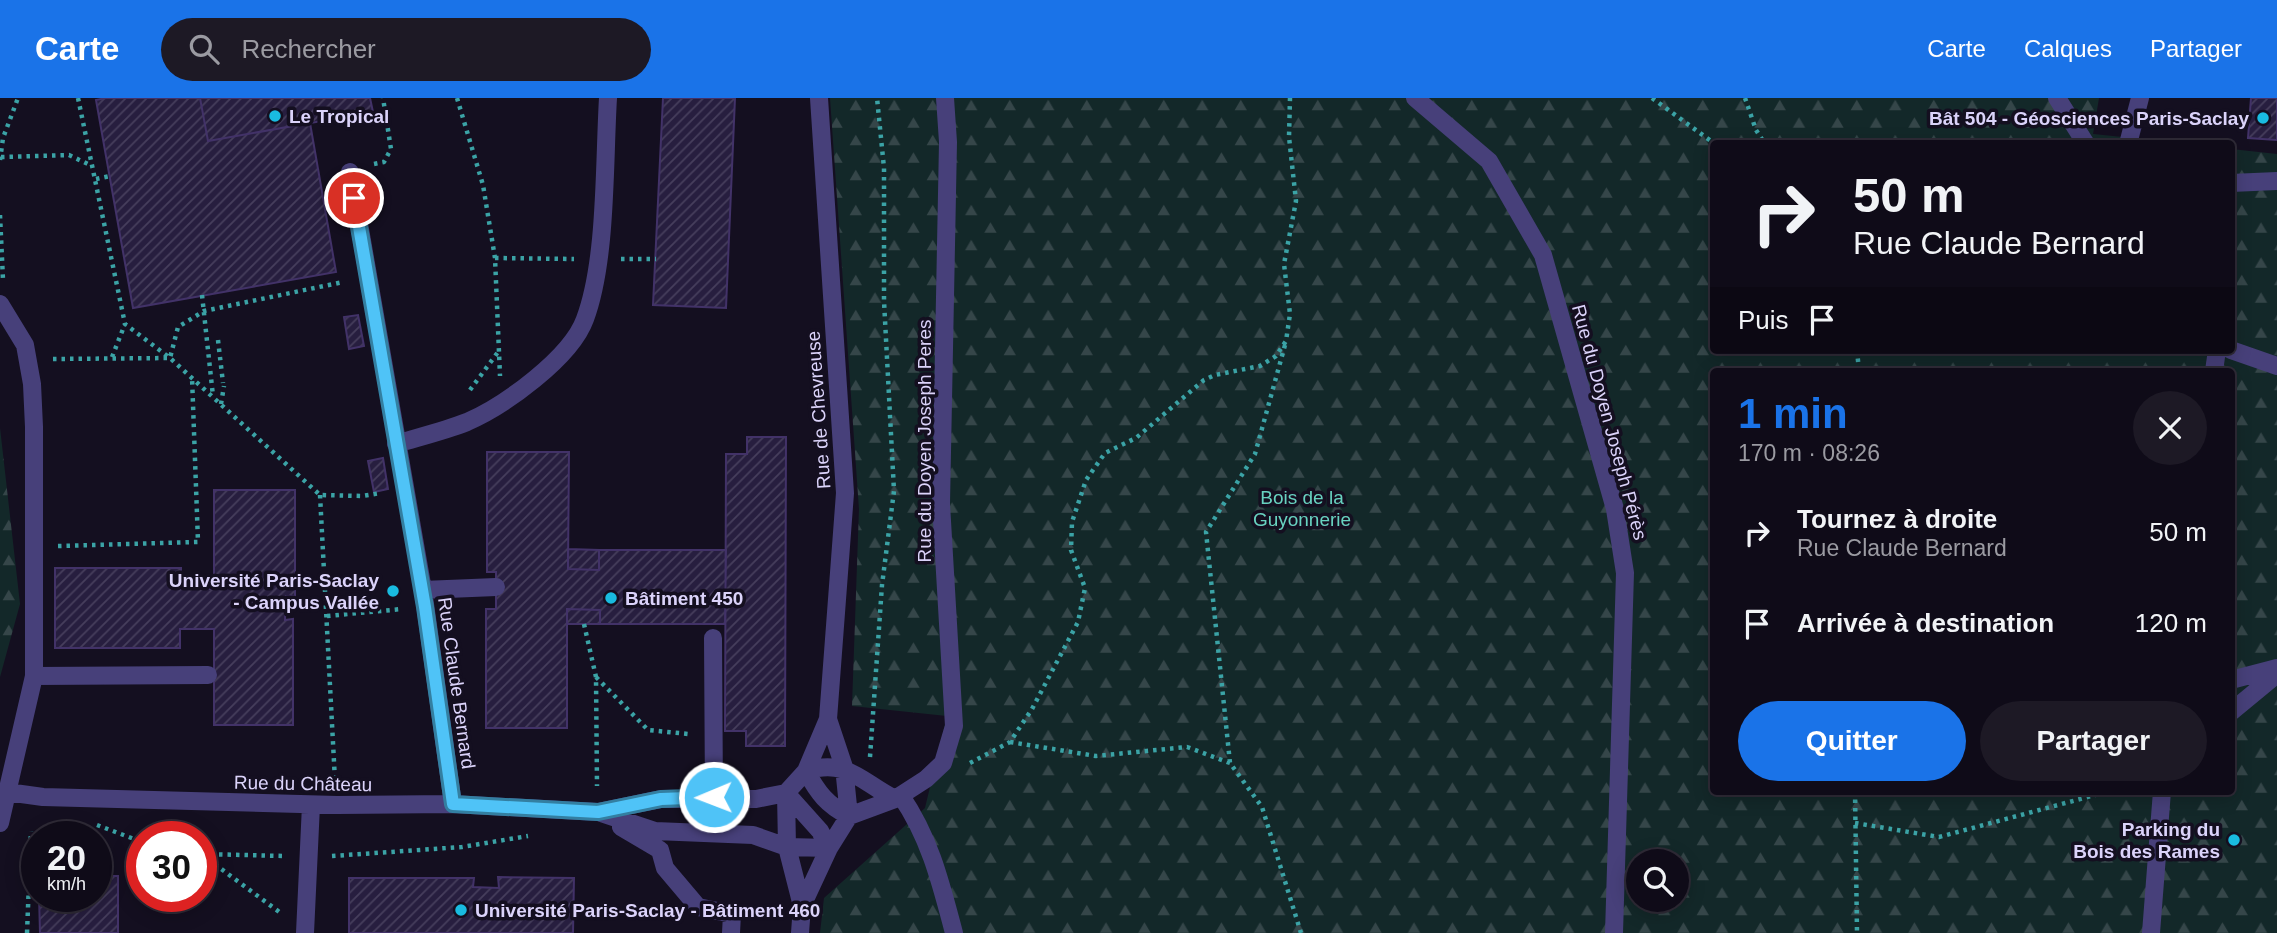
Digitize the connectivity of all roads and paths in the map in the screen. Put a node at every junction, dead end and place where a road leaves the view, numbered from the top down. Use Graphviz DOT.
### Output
graph roads {
  1 [pos="18,98"];
  2 [pos="78,98"];
  3 [pos="383,98"];
  4 [pos="457,98"];
  5 [pos="608,98"];
  6 [pos="819,98"];
  7 [pos="877,98"];
  8 [pos="945,98"];
  9 [pos="1290,98"];
  10 [pos="1415,98"];
  11 [pos="1652,98"];
  12 [pos="1745,98"];
  13 [pos="2057,98"];
  14 [pos="2140,98"];
  15 [pos="2,138"];
  16 [pos="1710,140"];
  17 [pos="1762,140"];
  18 [pos="2083,140"];
  19 [pos="2130,140"];
  20 [pos="391,149"];
  21 [pos="0,158"];
  22 [pos="93,166"];
  23 [pos="350,172"];
  24 [pos="110,176"];
  25 [pos="96,178"];
  26 [pos="2277,181"];
  27 [pos="2235,183"];
  28 [pos="0,215"];
  29 [pos="495,258"];
  30 [pos="568,259"];
  31 [pos="367,277"];
  32 [pos="3,280"];
  33 [pos="202,295"];
  34 [pos="0,304"];
  35 [pos="204,312"];
  36 [pos="125,324"];
  37 [pos="218,340"];
  38 [pos="1286,341"];
  39 [pos="2235,351"];
  40 [pos="499,352"];
  41 [pos="112,357"];
  42 [pos="170,358"];
  43 [pos="52,359"];
  44 [pos="2277,366"];
  45 [pos="192,377"];
  46 [pos="460,395"];
  47 [pos="213,396"];
  48 [pos="501,403"];
  49 [pos="221,404"];
  50 [pos="396,444"];
  51 [pos="404,490"];
  52 [pos="320,495"];
  53 [pos="54,546"];
  54 [pos="496,587"];
  55 [pos="422,590"];
  56 [pos="584,624"];
  57 [pos="713,638"];
  58 [pos="2277,668"];
  59 [pos="2277,674"];
  60 [pos="208,675"];
  61 [pos="34,676"];
  62 [pos="596,677"];
  63 [pos="2235,679"];
  64 [pos="2235,709"];
  65 [pos="828,719"];
  66 [pos="713,736"];
  67 [pos="1010,742"];
  68 [pos="973,759"];
  69 [pos="1230,764"];
  70 [pos="844,767"];
  71 [pos="806,771"];
  72 [pos="868,785"];
  73 [pos="335,788"];
  74 [pos="7,792"];
  75 [pos="786,793"];
  76 [pos="1855,795"];
  77 [pos="2095,795"];
  78 [pos="2162,795"];
  79 [pos="714,797"];
  80 [pos="898,798"];
  81 [pos="453,804"];
  82 [pos="311,805"];
  83 [pos="598,812"];
  84 [pos="849,816"];
  85 [pos="1,820"];
  86 [pos="1855,823"];
  87 [pos="542,836"];
  88 [pos="787,847"];
  89 [pos="828,848"];
  90 [pos="330,856"];
  91 [pos="297,857"];
  92 [pos="802,906"];
  93 [pos="28,912"];
  94 [pos="286,917"];
  95 [pos="27,933"];
  96 [pos="305,933"];
  97 [pos="731,933"];
  98 [pos="800,933"];
  99 [pos="954,933"];
  100 [pos="1301,933"];
  101 [pos="1614,933"];
  102 [pos="1857,933"];
  103 [pos="2151,933"];
  1 -- 15 [label="path"];
  2 -- 22 [label="path"];
  3 -- 20 [label="path"];
  4 -- 29 [label="path"];
  5 -- 48 [label="street"];
  6 -- 65 [label="street, Rue de Chevreuse"];
  7 -- 72 [label="path"];
  8 -- 80 [label="street, Rue du Doyen Joseph Peres"];
  9 -- 38 [label="path"];
  10 -- 101 [label="street, Rue du Doyen Joseph Pérès"];
  11 -- 16 [label="path"];
  12 -- 17 [label="path"];
  13 -- 18 [label="street"];
  14 -- 19 [label="street"];
  15 -- 21 [label="path"];
  21 -- 22 [label="path"];
  22 -- 25 [label="path"];
  23 -- 31 [label="street, Rue Claude Bernard"];
  24 -- 25 [label="path"];
  25 -- 36 [label="path"];
  26 -- 27 [label="street"];
  28 -- 32 [label="path"];
  29 -- 30 [label="path"];
  29 -- 40 [label="path"];
  31 -- 35 [label="path"];
  31 -- 50 [label="street, Rue Claude Bernard"];
  33 -- 35 [label="path"];
  34 -- 61 [label="street"];
  35 -- 42 [label="path"];
  35 -- 47 [label="path"];
  36 -- 41 [label="path"];
  36 -- 42 [label="path"];
  37 -- 49 [label="path"];
  38 -- 67 [label="path"];
  38 -- 69 [label="path"];
  39 -- 44 [label="street"];
  40 -- 46 [label="path"];
  40 -- 48 [label="path"];
  41 -- 42 [label="path"];
  41 -- 43 [label="path"];
  42 -- 45 [label="path"];
  45 -- 47 [label="path"];
  45 -- 53 [label="path"];
  47 -- 49 [label="path"];
  48 -- 50 [label="street"];
  49 -- 52 [label="path"];
  50 -- 51 [label="street, Rue Claude Bernard"];
  51 -- 52 [label="path"];
  51 -- 55 [label="street, Rue Claude Bernard"];
  52 -- 73 [label="path"];
  54 -- 55 [label="street"];
  55 -- 81 [label="street, Rue Claude Bernard"];
  56 -- 62 [label="path"];
  57 -- 66 [label="street"];
  58 -- 63 [label="street"];
  59 -- 64 [label="street"];
  60 -- 61 [label="street"];
  61 -- 74 [label="street"];
  62 -- 66 [label="path"];
  62 -- 83 [label="path"];
  65 -- 70 [label="street"];
  65 -- 71 [label="street"];
  66 -- 79 [label="street"];
  67 -- 68 [label="path"];
  67 -- 69 [label="path"];
  69 -- 100 [label="path"];
  70 -- 71 [label="street"];
  70 -- 72 [label="street"];
  70 -- 84 [label="street"];
  71 -- 75 [label="street"];
  71 -- 84 [label="street"];
  72 -- 80 [label="street"];
  74 -- 82 [label="street, Rue du Château"];
  74 -- 85 [label="street"];
  75 -- 79 [label="street, Rue du Château"];
  75 -- 88 [label="street"];
  75 -- 89 [label="street"];
  76 -- 86 [label="path"];
  77 -- 86 [label="path"];
  78 -- 103 [label="street"];
  79 -- 83 [label="street, Rue du Château"];
  80 -- 84 [label="street, Rue du Doyen Joseph Peres"];
  80 -- 99 [label="street"];
  81 -- 82 [label="street, Rue du Château"];
  81 -- 83 [label="street, Rue du Château"];
  82 -- 96 [label="street"];
  83 -- 88 [label="street, Rue du Château"];
  83 -- 97 [label="street"];
  84 -- 89 [label="street"];
  86 -- 102 [label="path"];
  87 -- 90 [label="path"];
  88 -- 89 [label="street, Rue du Château"];
  88 -- 92 [label="street"];
  89 -- 92 [label="street"];
  91 -- 94 [label="path"];
  92 -- 98 [label="street"];
  93 -- 95 [label="path"];
}
